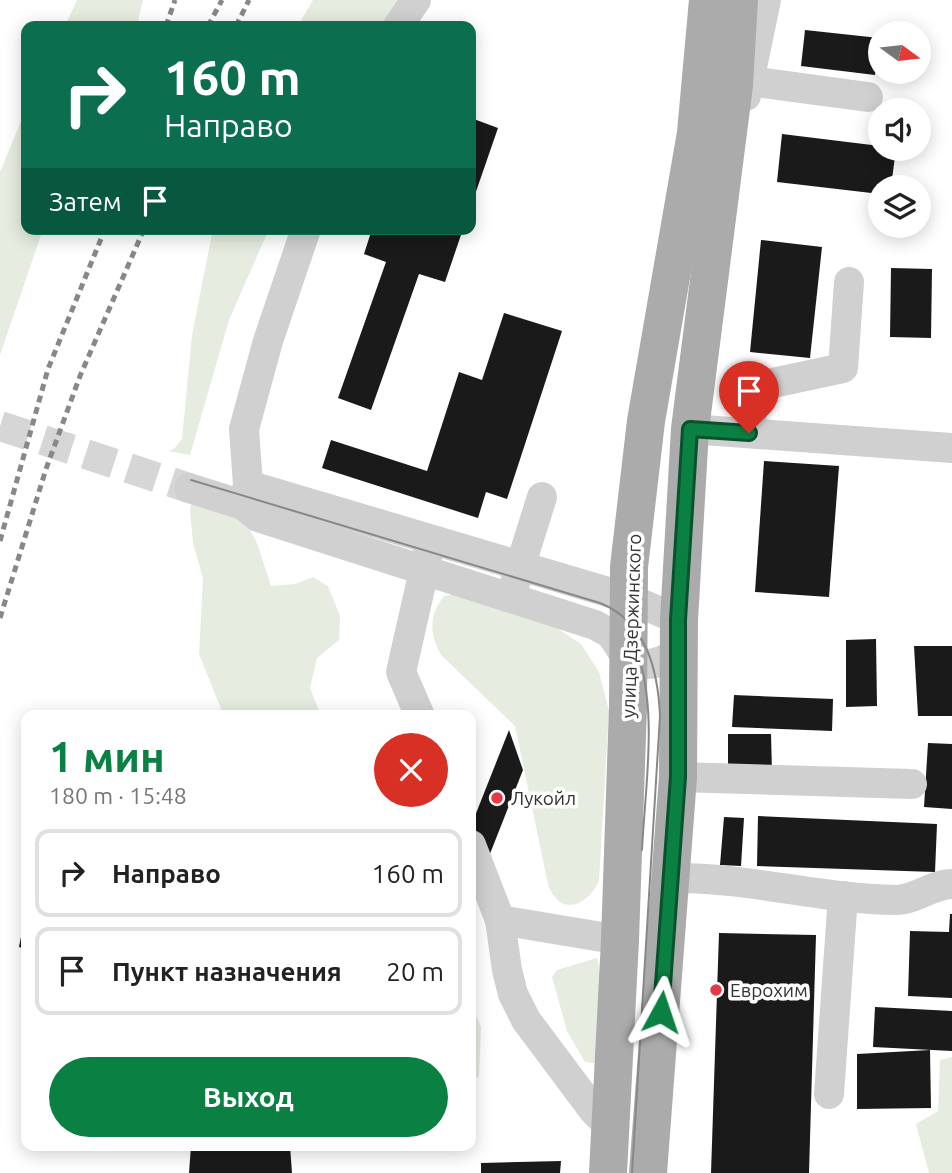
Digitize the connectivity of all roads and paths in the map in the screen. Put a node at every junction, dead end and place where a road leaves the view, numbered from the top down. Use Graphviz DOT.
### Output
graph roads {
  1 [pos="416,0"];
  2 [pos="708,0"];
  3 [pos="739,0"];
  4 [pos="766,0"];
  5 [pos="401,21"];
  6 [pos="749,81"];
  7 [pos="867,97"];
  8 [pos="720,202"];
  9 [pos="304,235"];
  10 [pos="849,282"];
  11 [pos="690,429"];
  12 [pos="749,433"];
  13 [pos="952,448"];
  14 [pos="189,488"];
  15 [pos="246,495"];
  16 [pos="542,496"];
  17 [pos="432,539"];
  18 [pos="521,565"];
  19 [pos="423,570"];
  20 [pos="511,598"];
  21 [pos="628,598"];
  22 [pos="678,635"];
  23 [pos="629,662"];
  24 [pos="417,710"];
  25 [pos="678,777"];
  26 [pos="912,783"];
  27 [pos="476,858"];
  28 [pos="671,878"];
  29 [pos="952,884"];
  30 [pos="843,896"];
  31 [pos="500,920"];
  32 [pos="620,940"];
  33 [pos="829,1094"];
  34 [pos="611,1128"];
  35 [pos="608,1173"];
  36 [pos="648,1173"];
  1 -- 5 [label="lane"];
  2 -- 21 [label="main road, улица Дзержинского"];
  3 -- 8 [label="main road"];
  4 -- 6 [label="lane"];
  6 -- 7 [label="lane"];
  6 -- 8 [label="lane"];
  8 -- 11 [label="main road"];
  9 -- 15 [label="lane"];
  10 -- 12 [label="lane"];
  11 -- 12 [label="lane"];
  11 -- 22 [label="main road"];
  12 -- 13 [label="lane"];
  14 -- 15 [label="lane"];
  15 -- 17 [label="lane"];
  15 -- 19 [label="lane"];
  16 -- 18 [label="lane"];
  17 -- 18 [label="lane"];
  17 -- 19 [label="lane"];
  18 -- 20 [label="lane"];
  18 -- 21 [label="lane"];
  19 -- 20 [label="lane"];
  19 -- 24 [label="lane"];
  20 -- 23 [label="lane"];
  21 -- 22 [label="lane"];
  21 -- 23 [label="main road, улица Дзержинского"];
  22 -- 23 [label="lane"];
  22 -- 25 [label="main road"];
  23 -- 32 [label="main road, улица Дзержинского"];
  25 -- 26 [label="lane"];
  25 -- 28 [label="main road"];
  27 -- 31 [label="lane"];
  28 -- 30 [label="lane"];
  28 -- 36 [label="main road"];
  29 -- 30 [label="lane"];
  30 -- 33 [label="lane"];
  31 -- 32 [label="lane"];
  31 -- 34 [label="lane"];
  32 -- 34 [label="main road, улица Дзержинского"];
  34 -- 35 [label="main road, улица Дзержинского"];
}
